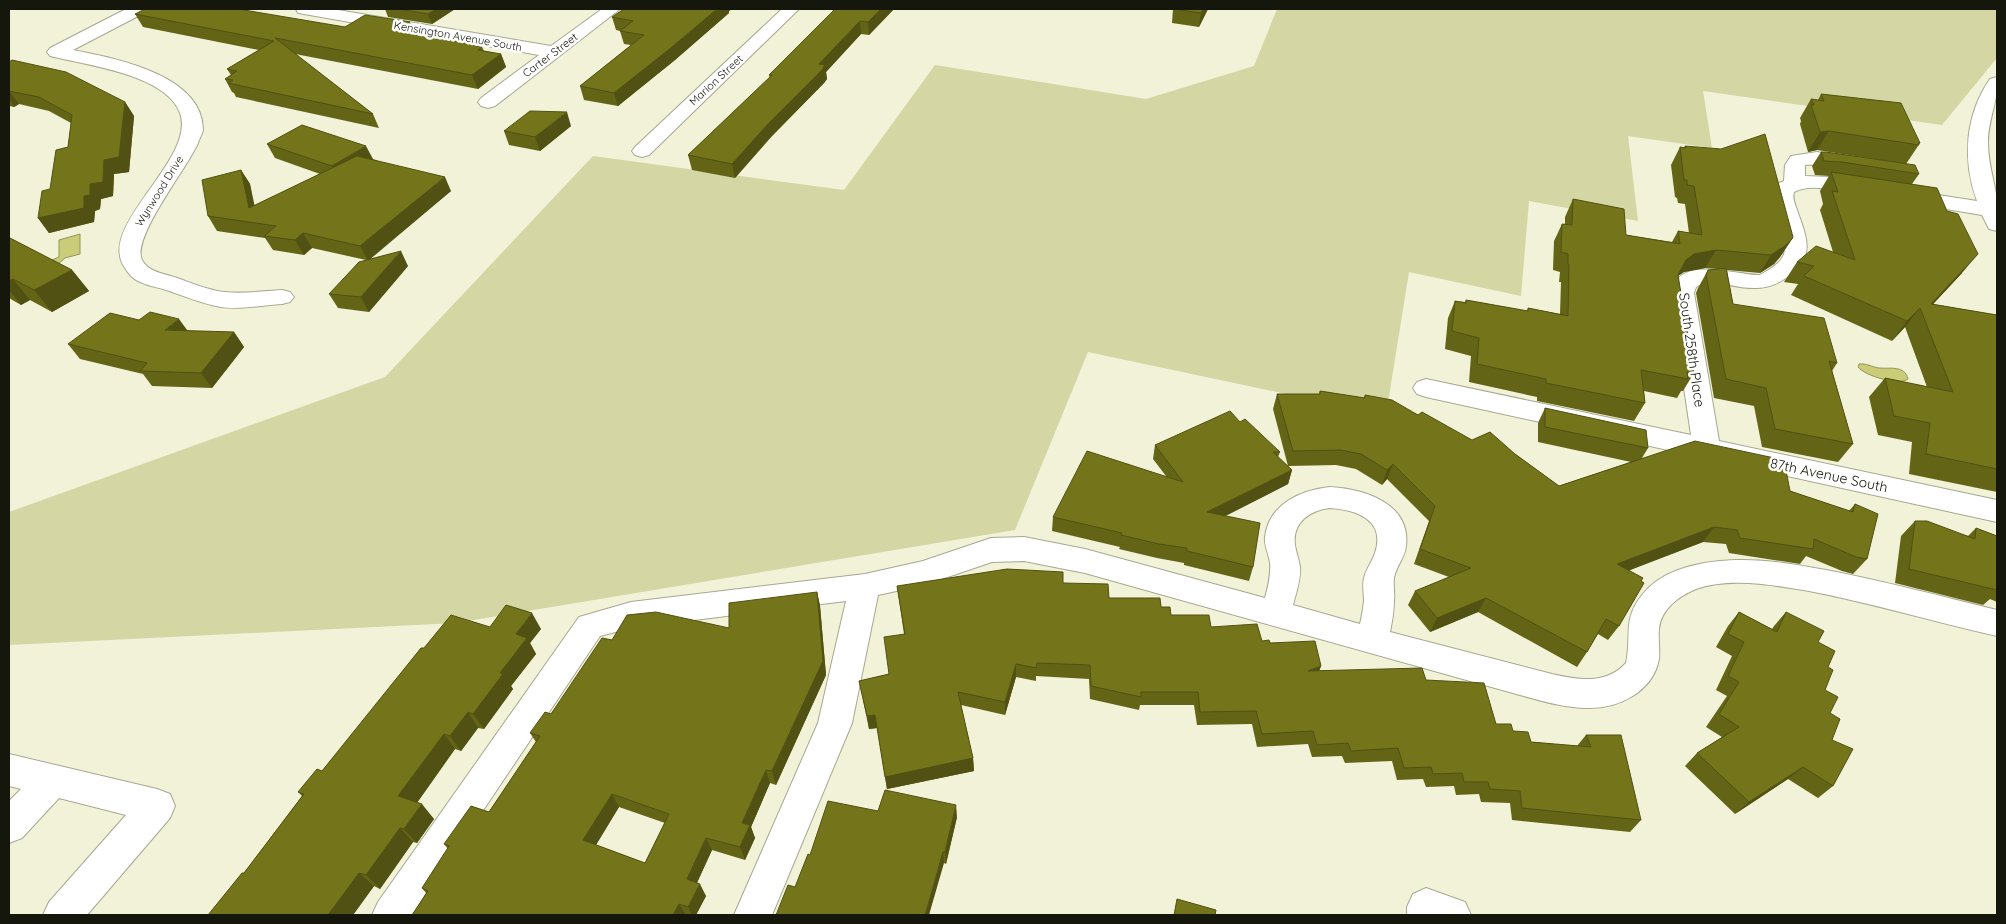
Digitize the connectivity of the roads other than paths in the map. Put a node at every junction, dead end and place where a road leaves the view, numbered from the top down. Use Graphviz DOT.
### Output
graph roads {
  1 [pos="138,9"];
  2 [pos="304,9"];
  3 [pos="612,9"];
  4 [pos="791,9"];
  5 [pos="554,52"];
  6 [pos="1997,82"];
  7 [pos="488,102"];
  8 [pos="1990,116"];
  9 [pos="1988,147"];
  10 [pos="642,151"];
  11 [pos="1875,167"];
  12 [pos="1788,191"];
  13 [pos="1993,218"];
  14 [pos="282,297"];
  15 [pos="1426,388"];
  16 [pos="1707,449"];
  17 [pos="1997,511"];
  18 [pos="866,586"];
  19 [pos="1276,613"];
  20 [pos="1997,622"];
  21 [pos="1373,641"];
  22 [pos="9,770"];
  23 [pos="53,780"];
  24 [pos="9,826"];
  25 [pos="62,915"];
  26 [pos="391,915"];
  27 [pos="753,915"];
  28 [pos="1426,915"];
  29 [pos="1452,915"];
  1 -- 14 [label="street, Wynwood Drive"];
  2 -- 5 [label="street, Kensington Avenue South"];
  3 -- 5 [label="street, Carter Street"];
  4 -- 10 [label="street, Marion Street"];
  5 -- 7 [label="street, Carter Street"];
  6 -- 8 [label="street"];
  8 -- 9 [label="street"];
  9 -- 13 [label="street"];
  11 -- 12 [label="street"];
  12 -- 13 [label="street"];
  12 -- 16 [label="street, South 258th Place"];
  15 -- 16 [label="street, 87th Avenue South"];
  16 -- 17 [label="street, 87th Avenue South"];
  18 -- 19 [label="street"];
  18 -- 26 [label="street"];
  18 -- 27 [label="street"];
  19 -- 21 [label="street"];
  19 -- 21 [label="street"];
  20 -- 21 [label="street"];
  22 -- 23 [label="street"];
  23 -- 24 [label="street"];
  23 -- 25 [label="street"];
  28 -- 29 [label="street"];
}
